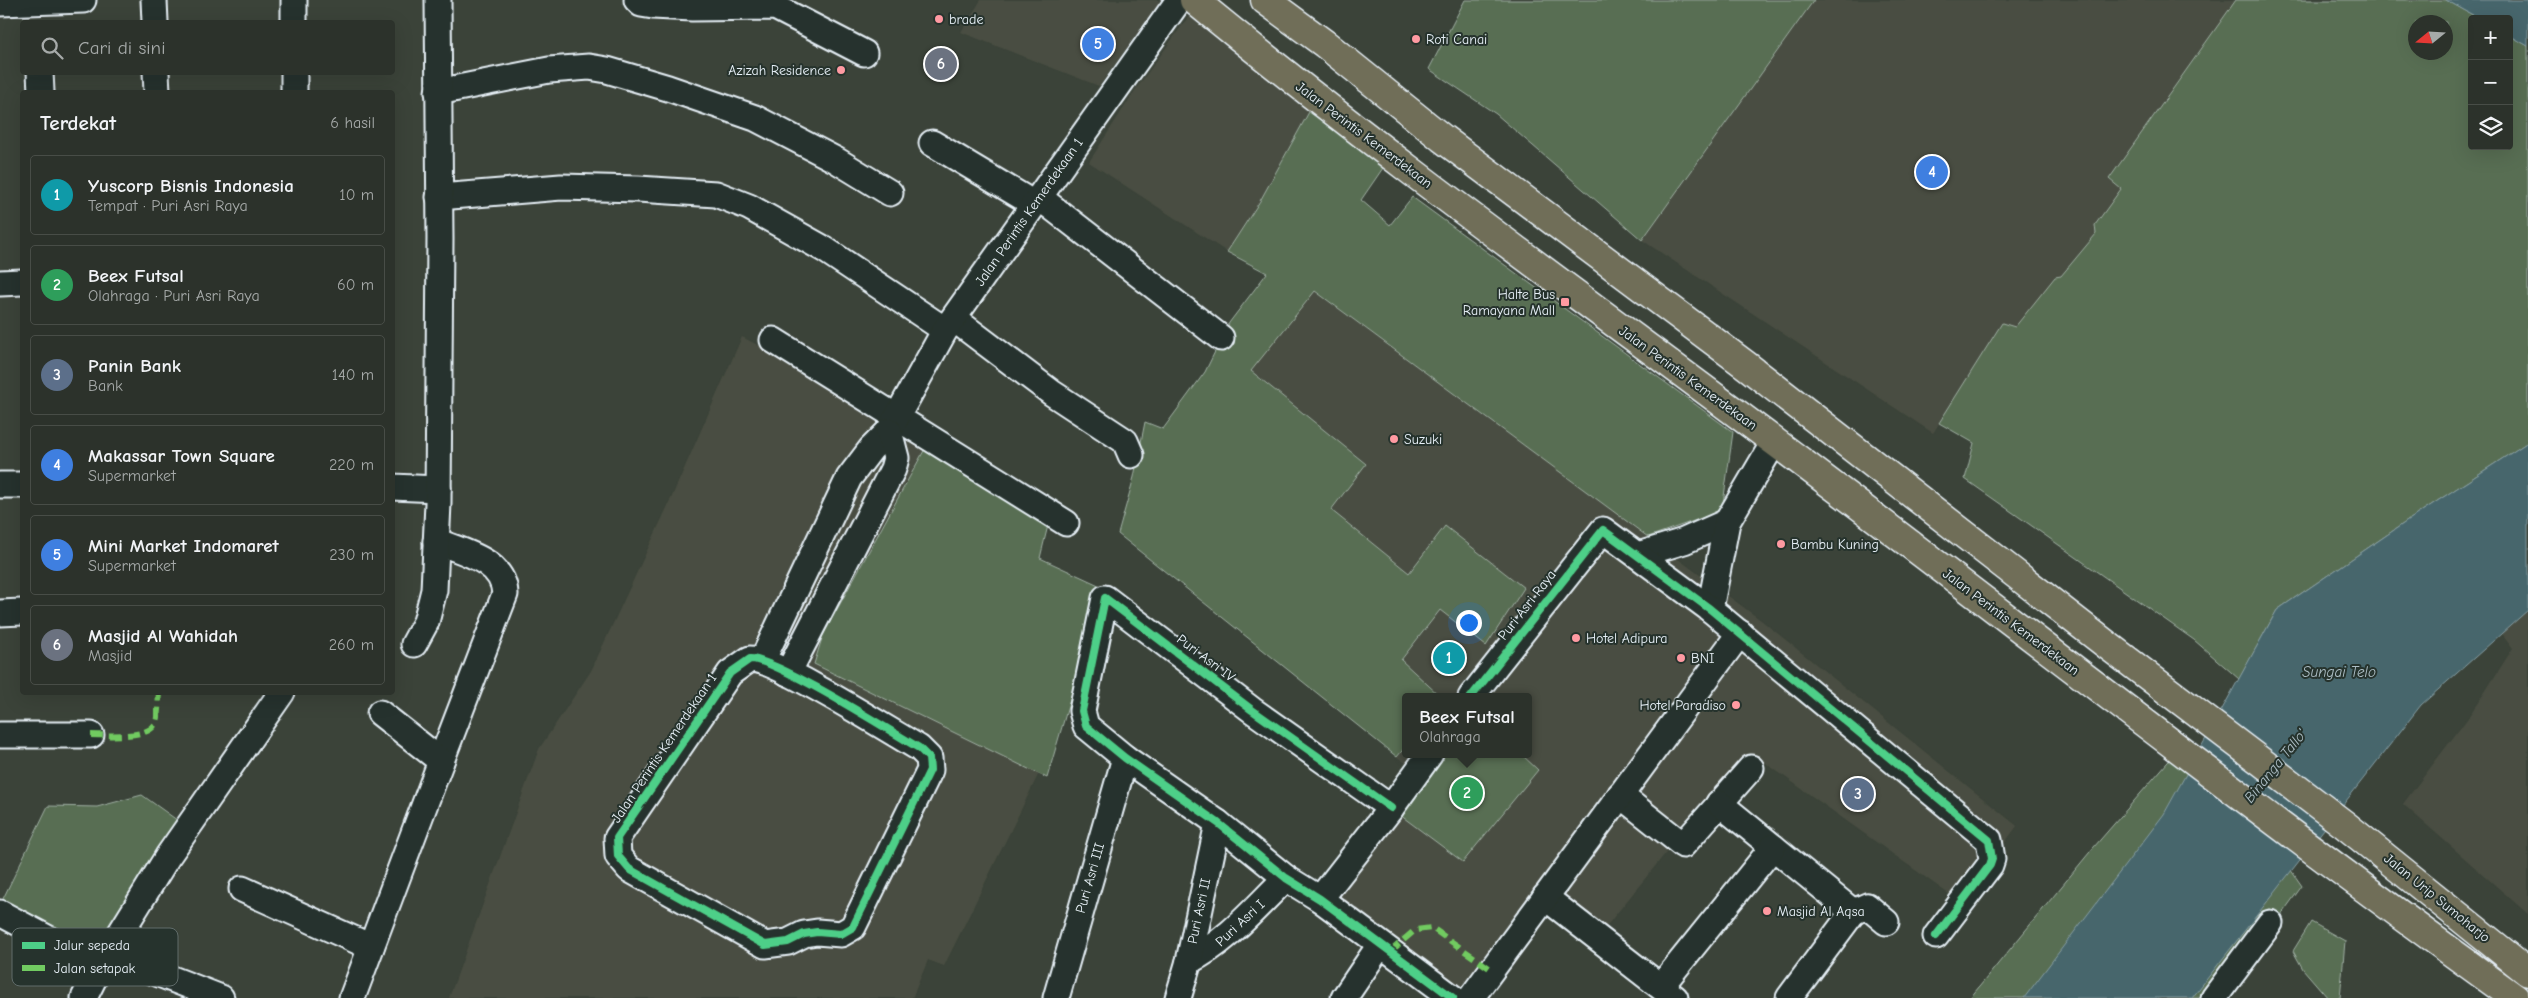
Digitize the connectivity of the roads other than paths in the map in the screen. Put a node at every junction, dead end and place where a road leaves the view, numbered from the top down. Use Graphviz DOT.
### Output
graph roads {
  1 [pos="83,0"];
  2 [pos="154,0"];
  3 [pos="294,0"];
  4 [pos="438,0"];
  5 [pos="637,0"];
  6 [pos="1179,0"];
  7 [pos="1194,0"];
  8 [pos="1265,0"];
  9 [pos="0,3"];
  10 [pos="771,3"];
  11 [pos="38,12"];
  12 [pos="155,20"];
  13 [pos="294,20"];
  14 [pos="864,53"];
  15 [pos="40,75"];
  16 [pos="156,75"];
  17 [pos="294,75"];
  18 [pos="41,90"];
  19 [pos="157,90"];
  20 [pos="294,90"];
  21 [pos="438,92"];
  22 [pos="932,143"];
  23 [pos="890,192"];
  24 [pos="439,197"];
  25 [pos="1037,201"];
  26 [pos="20,282"];
  27 [pos="0,283"];
  28 [pos="950,325"];
  29 [pos="1221,338"];
  30 [pos="773,340"];
  31 [pos="893,424"];
  32 [pos="1774,442"];
  33 [pos="1131,455"];
  34 [pos="0,485"];
  35 [pos="20,485"];
  36 [pos="395,487"];
  37 [pos="438,489"];
  38 [pos="1727,522"];
  39 [pos="1066,523"];
  40 [pos="436,540"];
  41 [pos="1638,556"];
  42 [pos="1710,609"];
  43 [pos="20,612"];
  44 [pos="0,613"];
  45 [pos="1740,633"];
  46 [pos="414,644"];
  47 [pos="762,661"];
  48 [pos="788,673"];
  49 [pos="1474,693"];
  50 [pos="280,695"];
  51 [pos="380,713"];
  52 [pos="0,735"];
  53 [pos="91,735"];
  54 [pos="1125,758"];
  55 [pos="1427,758"];
  56 [pos="441,761"];
  57 [pos="1751,768"];
  58 [pos="1620,795"];
  59 [pos="1719,803"];
  60 [pos="1391,808"];
  61 [pos="1218,823"];
  62 [pos="1772,847"];
  63 [pos="1286,878"];
  64 [pos="242,889"];
  65 [pos="1545,897"];
  66 [pos="1320,899"];
  67 [pos="1853,912"];
  68 [pos="0,913"];
  69 [pos="1886,922"];
  70 [pos="2270,923"];
  71 [pos="28,928"];
  72 [pos="123,928"];
  73 [pos="1936,936"];
  74 [pos="1380,944"];
  75 [pos="371,947"];
  76 [pos="1189,960"];
  77 [pos="2528,972"];
  78 [pos="178,981"];
  79 [pos="90,986"];
  80 [pos="1668,992"];
  81 [pos="84,998"];
  82 [pos="221,998"];
  83 [pos="352,998"];
  84 [pos="1056,998"];
  85 [pos="1178,998"];
  86 [pos="1344,998"];
  87 [pos="1453,998"];
  88 [pos="1471,998"];
  89 [pos="1789,998"];
  90 [pos="2214,998"];
  91 [pos="2515,998"];
  1 -- 11 [label="street"];
  2 -- 12 [label="street"];
  3 -- 13 [label="street"];
  4 -- 21 [label="street"];
  5 -- 10 [label="street"];
  6 -- 25 [label="street, Jalan Perintis Kemerdekaan 1"];
  7 -- 32 [label="highway, Jalan Perintis Kemerdekaan"];
  8 -- 77 [label="highway, Jalan Urip Sumoharjo"];
  9 -- 11 [label="street"];
  10 -- 14 [label="street"];
  15 -- 18 [label="street"];
  16 -- 19 [label="street"];
  17 -- 20 [label="street"];
  21 -- 23 [label="street"];
  21 -- 24 [label="street"];
  22 -- 25 [label="street"];
  24 -- 28 [label="street"];
  24 -- 37 [label="street"];
  25 -- 28 [label="street, Jalan Perintis Kemerdekaan 1"];
  25 -- 29 [label="street"];
  26 -- 27 [label="street"];
  28 -- 31 [label="street, Jalan Perintis Kemerdekaan 1"];
  28 -- 33 [label="street"];
  30 -- 31 [label="street"];
  31 -- 39 [label="street"];
  31 -- 47 [label="street, Jalan Perintis Kemerdekaan 1"];
  31 -- 48 [label="street"];
  32 -- 38 [label="street"];
  32 -- 91 [label="highway, Jalan Perintis Kemerdekaan"];
  34 -- 35 [label="street"];
  36 -- 37 [label="street"];
  37 -- 40 [label="street"];
  38 -- 41 [label="street"];
  38 -- 42 [label="street"];
  40 -- 46 [label="street"];
  40 -- 56 [label="street"];
  41 -- 42 [label="street"];
  41 -- 49 [label="street, Puri Asri Raya"];
  42 -- 45 [label="street"];
  43 -- 44 [label="street"];
  45 -- 58 [label="street"];
  45 -- 73 [label="street"];
  47 -- 48 [label="street, Jalan Perintis Kemerdekaan 1"];
  47 -- 48 [label="street, Jalan Perintis Kemerdekaan 1"];
  50 -- 72 [label="street"];
  51 -- 56 [label="street"];
  52 -- 53 [label="street"];
  54 -- 60 [label="street, Puri Asri IV"];
  54 -- 61 [label="street"];
  54 -- 84 [label="street, Puri Asri III"];
  55 -- 60 [label="street"];
  56 -- 75 [label="street"];
  57 -- 59 [label="street"];
  58 -- 59 [label="street"];
  58 -- 65 [label="street"];
  59 -- 62 [label="street"];
  60 -- 66 [label="street"];
  61 -- 63 [label="street"];
  61 -- 76 [label="street, Puri Asri II"];
  62 -- 67 [label="street"];
  62 -- 80 [label="street"];
  63 -- 66 [label="street"];
  63 -- 76 [label="street, Puri Asri I"];
  64 -- 75 [label="street"];
  65 -- 80 [label="street"];
  65 -- 88 [label="street"];
  66 -- 74 [label="street"];
  67 -- 69 [label="street"];
  67 -- 89 [label="street"];
  68 -- 71 [label="street"];
  70 -- 90 [label="street"];
  74 -- 86 [label="street"];
  74 -- 87 [label="street"];
  75 -- 83 [label="street"];
  76 -- 85 [label="street, Puri Asri II"];
  78 -- 82 [label="street"];
  79 -- 81 [label="street"];
}
